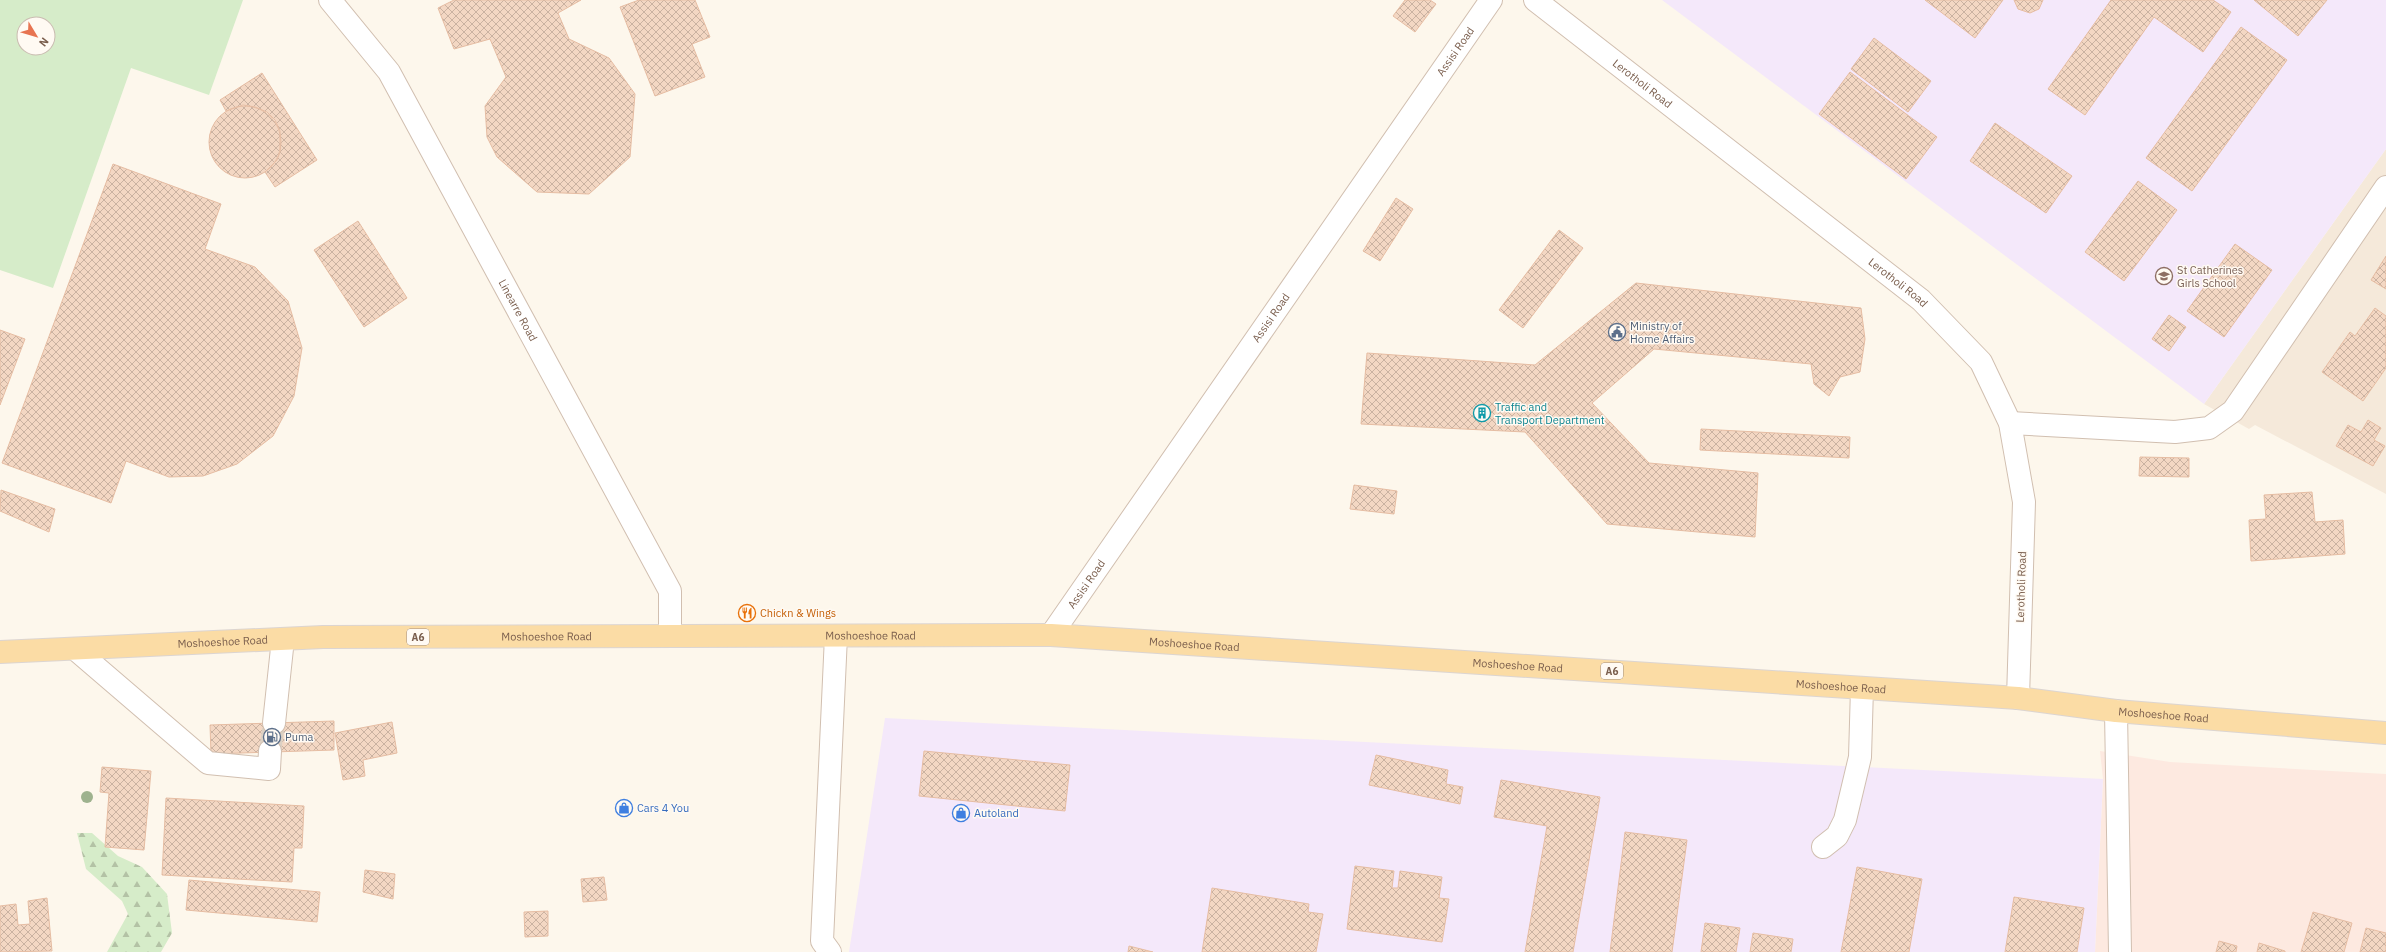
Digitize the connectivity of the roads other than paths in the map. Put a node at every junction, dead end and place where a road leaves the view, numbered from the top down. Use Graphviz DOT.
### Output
graph roads {
  1 [pos="330,0"];
  2 [pos="1492,0"];
  3 [pos="1535,0"];
  4 [pos="2386,187"];
  5 [pos="2010,423"];
  6 [pos="1051,635"];
  7 [pos="670,636"];
  8 [pos="836,636"];
  9 [pos="283,639"];
  10 [pos="75,649"];
  11 [pos="0,652"];
  12 [pos="1862,688"];
  13 [pos="2018,698"];
  14 [pos="2116,710"];
  15 [pos="274,722"];
  16 [pos="2386,733"];
  17 [pos="270,752"];
  18 [pos="1823,847"];
  19 [pos="830,952"];
  20 [pos="2120,952"];
  1 -- 7 [label="street, Linearre Road"];
  2 -- 6 [label="street, Assisi Road"];
  3 -- 5 [label="street, Lerotholi Road"];
  4 -- 5 [label="street"];
  5 -- 13 [label="street, Lerotholi Road"];
  6 -- 8 [label="main road, Moshoeshoe Road / A6"];
  6 -- 12 [label="main road, Moshoeshoe Road / A6"];
  7 -- 8 [label="main road, Moshoeshoe Road / A6"];
  7 -- 9 [label="main road, Moshoeshoe Road / A6"];
  8 -- 19 [label="street"];
  9 -- 10 [label="main road, Moshoeshoe Road / A6"];
  9 -- 15 [label="street"];
  10 -- 11 [label="main road, Moshoeshoe Road / A6"];
  10 -- 17 [label="street"];
  12 -- 13 [label="main road, Moshoeshoe Road / A6"];
  12 -- 18 [label="street"];
  13 -- 14 [label="main road, Moshoeshoe Road / A6"];
  14 -- 16 [label="main road, Moshoeshoe Road / A6"];
  14 -- 20 [label="street"];
}
